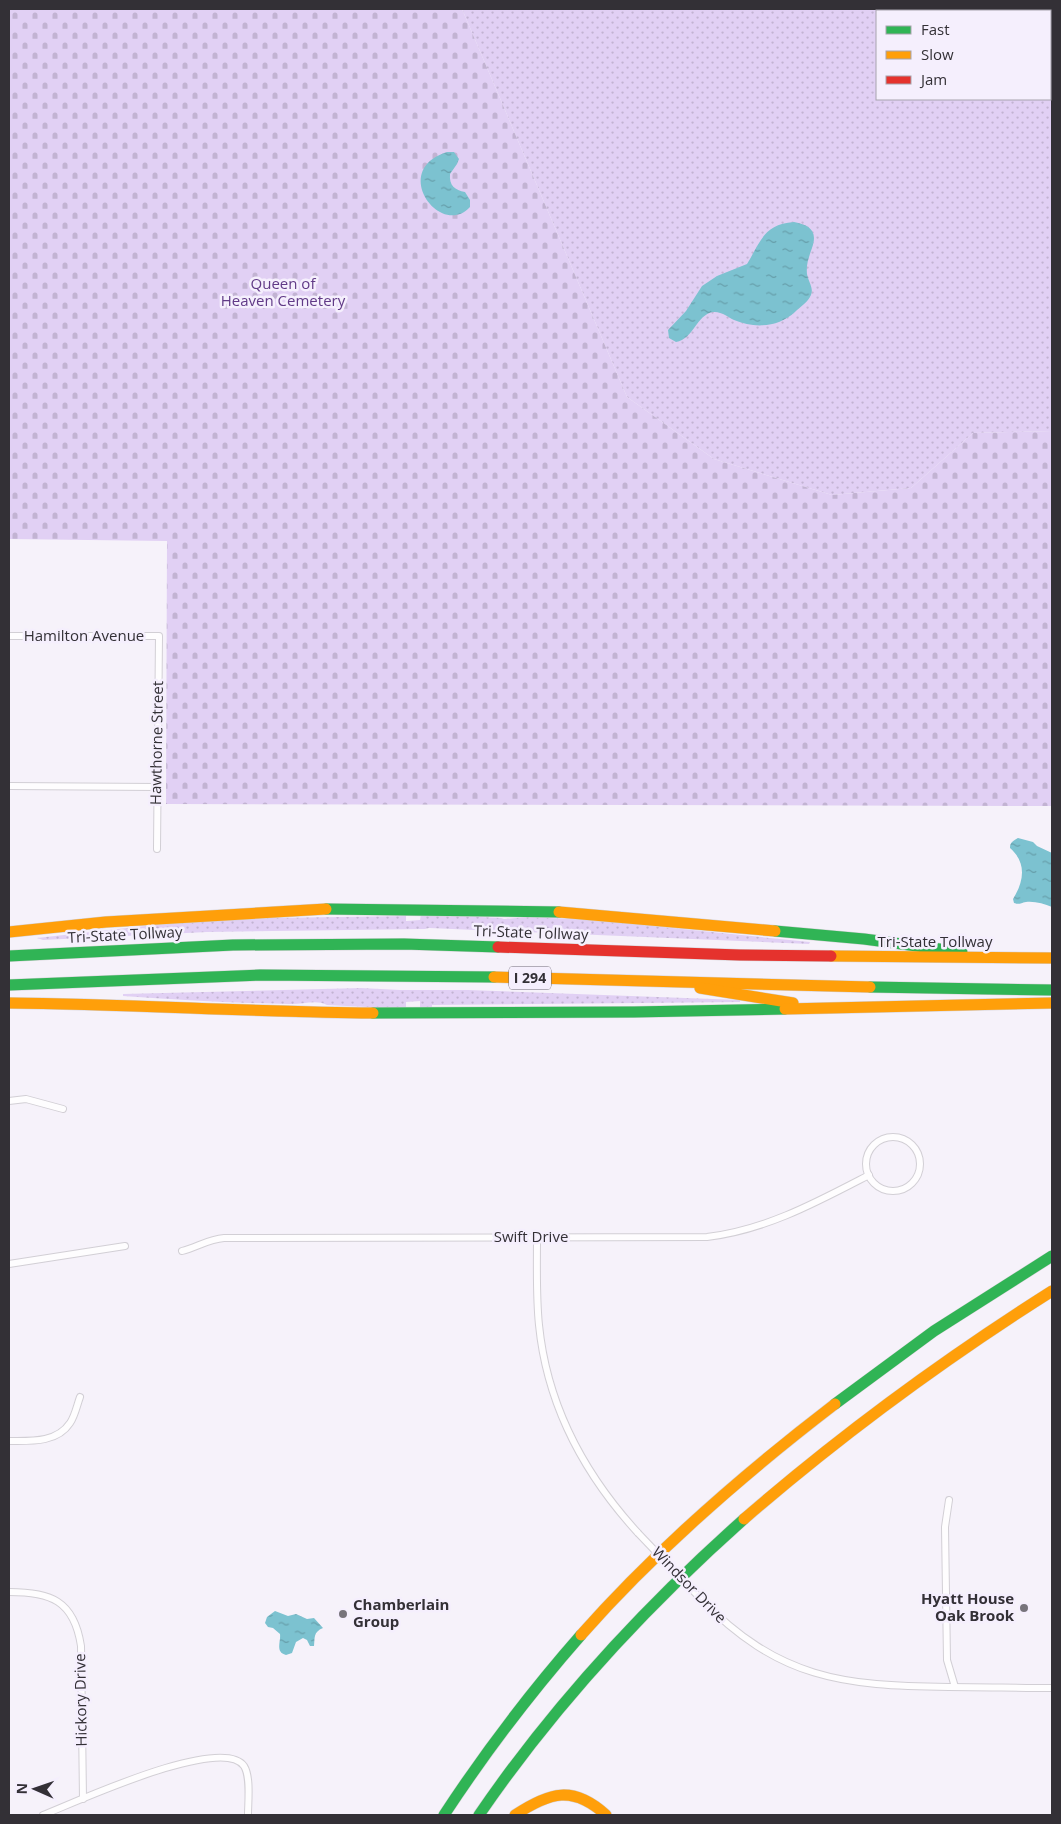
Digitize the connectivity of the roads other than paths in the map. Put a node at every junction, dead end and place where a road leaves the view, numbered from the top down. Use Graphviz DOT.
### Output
graph roads {
  1 [pos="9,636"];
  2 [pos="159,636"];
  3 [pos="9,786"];
  4 [pos="156,787"];
  5 [pos="157,850"];
  6 [pos="9,932"];
  7 [pos="9,956"];
  8 [pos="1023,958"];
  9 [pos="1052,958"];
  10 [pos="677,983"];
  11 [pos="9,985"];
  12 [pos="1052,990"];
  13 [pos="9,1003"];
  14 [pos="1052,1003"];
  15 [pos="847,1008"];
  16 [pos="9,1101"];
  17 [pos="63,1109"];
  18 [pos="869,1175"];
  19 [pos="537,1237"];
  20 [pos="125,1246"];
  21 [pos="182,1251"];
  22 [pos="1052,1256"];
  23 [pos="9,1264"];
  24 [pos="1052,1291"];
  25 [pos="80,1397"];
  26 [pos="9,1441"];
  27 [pos="949,1500"];
  28 [pos="9,1592"];
  29 [pos="955,1687"];
  30 [pos="1052,1688"];
  31 [pos="83,1799"];
  32 [pos="43,1815"];
  33 [pos="248,1815"];
  34 [pos="444,1815"];
  35 [pos="479,1815"];
  36 [pos="515,1815"];
  37 [pos="606,1815"];
  1 -- 2 [label="street, Hamilton Avenue"];
  2 -- 4 [label="street, Hawthorne Street"];
  3 -- 4 [label="street"];
  4 -- 5 [label="street, Hawthorne Street"];
  6 -- 8 [label="highway"];
  7 -- 8 [label="highway, Tri-State Tollway / I 294"];
  8 -- 9 [label="highway, Tri-State Tollway / I 294"];
  10 -- 11 [label="highway, I 294"];
  10 -- 12 [label="highway, I 294"];
  10 -- 15 [label="highway"];
  13 -- 15 [label="highway"];
  14 -- 15 [label="highway"];
  16 -- 17 [label="street"];
  18 -- 18 [label="street"];
  18 -- 19 [label="street, Swift Drive"];
  19 -- 21 [label="street, Swift Drive"];
  19 -- 29 [label="street, Windsor Drive, bridge"];
  20 -- 23 [label="street"];
  22 -- 34 [label="highway"];
  24 -- 35 [label="highway"];
  25 -- 26 [label="street"];
  27 -- 29 [label="street"];
  28 -- 31 [label="street, Hickory Drive"];
  29 -- 30 [label="street, Windsor Drive"];
  31 -- 32 [label="street"];
  31 -- 33 [label="street"];
  36 -- 37 [label="highway"];
}
